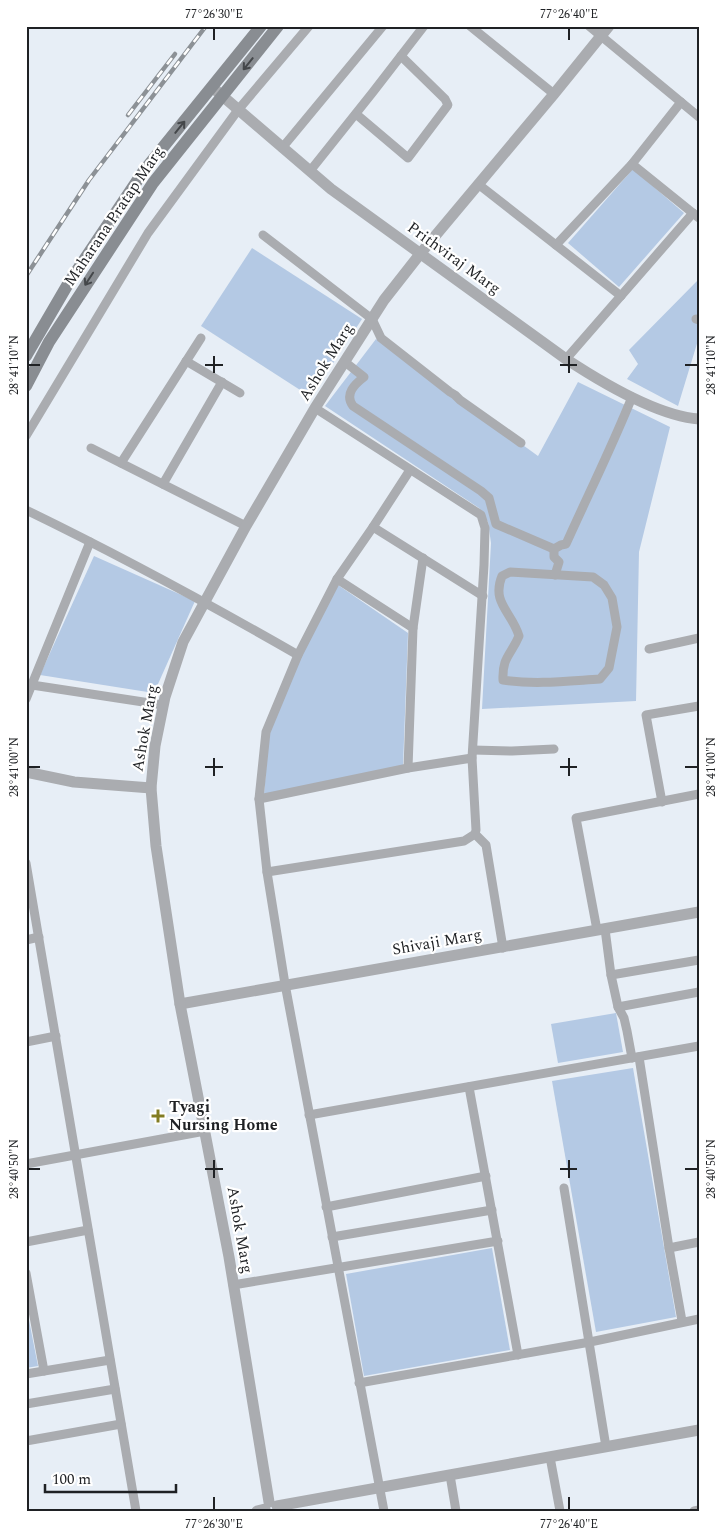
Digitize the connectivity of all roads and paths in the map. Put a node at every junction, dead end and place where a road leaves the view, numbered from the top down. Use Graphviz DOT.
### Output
graph roads {
  1 [pos="262,26"];
  2 [pos="278,26"];
  3 [pos="309,26"];
  4 [pos="383,26"];
  5 [pos="424,26"];
  6 [pos="470,26"];
  7 [pos="589,26"];
  8 [pos="609,26"];
  9 [pos="600,36"];
  10 [pos="401,56"];
  11 [pos="212,87"];
  12 [pos="554,94"];
  13 [pos="223,95"];
  14 [pos="681,102"];
  15 [pos="238,110"];
  16 [pos="356,114"];
  17 [pos="699,117"];
  18 [pos="282,148"];
  19 [pos="632,164"];
  20 [pos="310,171"];
  21 [pos="478,184"];
  22 [pos="696,215"];
  23 [pos="263,235"];
  24 [pos="556,245"];
  25 [pos="420,254"];
  26 [pos="621,296"];
  27 [pos="372,319"];
  28 [pos="200,338"];
  29 [pos="26,356"];
  30 [pos="566,359"];
  31 [pos="186,361"];
  32 [pos="345,362"];
  33 [pos="222,382"];
  34 [pos="26,386"];
  35 [pos="240,393"];
  36 [pos="632,397"];
  37 [pos="315,408"];
  38 [pos="699,419"];
  39 [pos="26,436"];
  40 [pos="521,443"];
  41 [pos="91,448"];
  42 [pos="121,463"];
  43 [pos="410,470"];
  44 [pos="163,484"];
  45 [pos="26,510"];
  46 [pos="246,526"];
  47 [pos="373,527"];
  48 [pos="90,542"];
  49 [pos="554,549"];
  50 [pos="423,558"];
  51 [pos="555,575"];
  52 [pos="336,579"];
  53 [pos="483,596"];
  54 [pos="205,602"];
  55 [pos="413,628"];
  56 [pos="699,638"];
  57 [pos="649,649"];
  58 [pos="298,655"];
  59 [pos="32,685"];
  60 [pos="26,699"];
  61 [pos="164,705"];
  62 [pos="699,706"];
  63 [pos="554,749"];
  64 [pos="473,754"];
  65 [pos="408,768"];
  66 [pos="26,772"];
  67 [pos="151,788"];
  68 [pos="699,794"];
  69 [pos="259,799"];
  70 [pos="662,802"];
  71 [pos="475,834"];
  72 [pos="26,864"];
  73 [pos="266,872"];
  74 [pos="699,912"];
  75 [pos="601,930"];
  76 [pos="39,937"];
  77 [pos="26,940"];
  78 [pos="503,948"];
  79 [pos="699,960"];
  80 [pos="611,976"];
  81 [pos="285,984"];
  82 [pos="699,992"];
  83 [pos="180,1004"];
  84 [pos="618,1007"];
  85 [pos="56,1036"];
  86 [pos="26,1042"];
  87 [pos="699,1046"];
  88 [pos="635,1057"];
  89 [pos="469,1087"];
  90 [pos="310,1115"];
  91 [pos="205,1131"];
  92 [pos="76,1154"];
  93 [pos="26,1164"];
  94 [pos="486,1176"];
  95 [pos="564,1188"];
  96 [pos="326,1207"];
  97 [pos="492,1210"];
  98 [pos="88,1230"];
  99 [pos="332,1237"];
  100 [pos="498,1241"];
  101 [pos="26,1242"];
  102 [pos="699,1242"];
  103 [pos="668,1248"];
  104 [pos="338,1267"];
  105 [pos="26,1273"];
  106 [pos="234,1285"];
  107 [pos="699,1319"];
  108 [pos="682,1321"];
  109 [pos="590,1342"];
  110 [pos="518,1355"];
  111 [pos="110,1360"];
  112 [pos="44,1371"];
  113 [pos="26,1374"];
  114 [pos="359,1383"];
  115 [pos="115,1389"];
  116 [pos="26,1404"];
  117 [pos="121,1424"];
  118 [pos="699,1430"];
  119 [pos="26,1440"];
  120 [pos="606,1446"];
  121 [pos="550,1456"];
  122 [pos="450,1475"];
  123 [pos="379,1487"];
  124 [pos="268,1508"];
  125 [pos="699,1510"];
  126 [pos="136,1511"];
  127 [pos="384,1511"];
  128 [pos="456,1511"];
  129 [pos="560,1511"];
  130 [pos="694,1511"];
  1 -- 11 [label="main road, Maharana Pratap Marg"];
  2 -- 13 [label="main road, Maharana Pratap Marg, one-way"];
  3 -- 15 [label="street"];
  4 -- 18 [label="street"];
  5 -- 10 [label="street"];
  6 -- 12 [label="street"];
  7 -- 9 [label="street"];
  8 -- 9 [label="street, Ashok Marg"];
  9 -- 12 [label="street, Ashok Marg"];
  9 -- 14 [label="street"];
  10 -- 16 [label="street"];
  10 -- 16 [label="street"];
  11 -- 13 [label="street, Prithviraj Marg"];
  29 -- 11 [label="main road, Maharana Pratap Marg, one-way"];
  12 -- 21 [label="street, Ashok Marg"];
  13 -- 15 [label="street, Prithviraj Marg"];
  13 -- 34 [label="main road, Maharana Pratap Marg, one-way"];
  14 -- 17 [label="street"];
  14 -- 19 [label="street"];
  15 -- 18 [label="street, Prithviraj Marg"];
  15 -- 39 [label="street"];
  16 -- 20 [label="street"];
  18 -- 20 [label="street, Prithviraj Marg"];
  19 -- 22 [label="street"];
  19 -- 24 [label="street"];
  20 -- 25 [label="street, Prithviraj Marg"];
  21 -- 24 [label="street"];
  21 -- 25 [label="street, Ashok Marg"];
  22 -- 26 [label="street"];
  23 -- 27 [label="street"];
  24 -- 26 [label="street"];
  25 -- 27 [label="street, Ashok Marg"];
  25 -- 30 [label="street, Prithviraj Marg"];
  26 -- 30 [label="street"];
  27 -- 32 [label="street, Ashok Marg"];
  27 -- 40 [label="street"];
  28 -- 31 [label="street"];
  30 -- 36 [label="street, Prithviraj Marg"];
  31 -- 33 [label="street"];
  31 -- 42 [label="street"];
  32 -- 37 [label="street, Ashok Marg"];
  32 -- 49 [label="street"];
  33 -- 35 [label="street"];
  33 -- 44 [label="street"];
  36 -- 38 [label="street, Prithviraj Marg"];
  36 -- 49 [label="street"];
  37 -- 43 [label="street"];
  37 -- 46 [label="street, Ashok Marg"];
  41 -- 42 [label="street"];
  42 -- 44 [label="street"];
  43 -- 47 [label="street"];
  43 -- 53 [label="street"];
  44 -- 46 [label="street"];
  45 -- 48 [label="street"];
  46 -- 54 [label="street, Ashok Marg"];
  47 -- 50 [label="street"];
  47 -- 52 [label="street"];
  48 -- 54 [label="street"];
  48 -- 59 [label="street"];
  49 -- 51 [label="street"];
  50 -- 53 [label="street"];
  50 -- 55 [label="street"];
  51 -- 51 [label="street"];
  52 -- 55 [label="street"];
  52 -- 58 [label="street"];
  53 -- 64 [label="street"];
  54 -- 58 [label="street"];
  54 -- 61 [label="street, Ashok Marg"];
  55 -- 65 [label="street"];
  56 -- 57 [label="street"];
  58 -- 69 [label="street"];
  59 -- 60 [label="street"];
  59 -- 61 [label="street"];
  61 -- 67 [label="street, Ashok Marg"];
  62 -- 70 [label="street"];
  63 -- 64 [label="street"];
  64 -- 65 [label="street"];
  64 -- 71 [label="street"];
  65 -- 69 [label="street"];
  66 -- 67 [label="street"];
  67 -- 83 [label="street, Ashok Marg"];
  68 -- 70 [label="street"];
  69 -- 73 [label="street"];
  70 -- 75 [label="street"];
  71 -- 73 [label="street"];
  71 -- 78 [label="street"];
  72 -- 76 [label="street"];
  73 -- 81 [label="street"];
  74 -- 75 [label="street, Shivaji Marg"];
  75 -- 78 [label="street, Shivaji Marg"];
  75 -- 80 [label="street"];
  76 -- 77 [label="street"];
  76 -- 85 [label="street"];
  78 -- 81 [label="street, Shivaji Marg"];
  79 -- 80 [label="street"];
  80 -- 84 [label="street"];
  81 -- 83 [label="street, Shivaji Marg"];
  81 -- 90 [label="street"];
  82 -- 84 [label="street"];
  83 -- 91 [label="street, Ashok Marg"];
  84 -- 88 [label="street"];
  85 -- 86 [label="street"];
  85 -- 92 [label="street"];
  87 -- 88 [label="street"];
  88 -- 89 [label="street"];
  88 -- 103 [label="street"];
  89 -- 90 [label="street"];
  89 -- 94 [label="street"];
  90 -- 96 [label="street"];
  91 -- 92 [label="street"];
  91 -- 106 [label="street, Ashok Marg"];
  92 -- 93 [label="street"];
  92 -- 98 [label="street"];
  94 -- 96 [label="street"];
  94 -- 97 [label="street"];
  95 -- 109 [label="street"];
  96 -- 99 [label="street"];
  97 -- 99 [label="street"];
  97 -- 100 [label="street"];
  98 -- 101 [label="street"];
  98 -- 111 [label="street"];
  99 -- 104 [label="street"];
  100 -- 104 [label="street"];
  100 -- 110 [label="street"];
  102 -- 103 [label="street"];
  103 -- 108 [label="street"];
  104 -- 106 [label="street"];
  104 -- 114 [label="street"];
  105 -- 112 [label="street"];
  106 -- 124 [label="street, Ashok Marg"];
  107 -- 108 [label="street"];
  108 -- 109 [label="street"];
  109 -- 110 [label="street"];
  109 -- 120 [label="street"];
  110 -- 114 [label="street"];
  111 -- 112 [label="street"];
  111 -- 115 [label="street"];
  112 -- 113 [label="street"];
  114 -- 123 [label="street"];
  115 -- 116 [label="street"];
  115 -- 117 [label="street"];
  117 -- 119 [label="street"];
  117 -- 126 [label="street"];
  118 -- 120 [label="street"];
  120 -- 121 [label="street"];
  121 -- 122 [label="street"];
  121 -- 129 [label="street"];
  122 -- 123 [label="street"];
  122 -- 128 [label="street"];
  123 -- 124 [label="street"];
  123 -- 127 [label="street"];
  125 -- 130 [label="street"];
}
